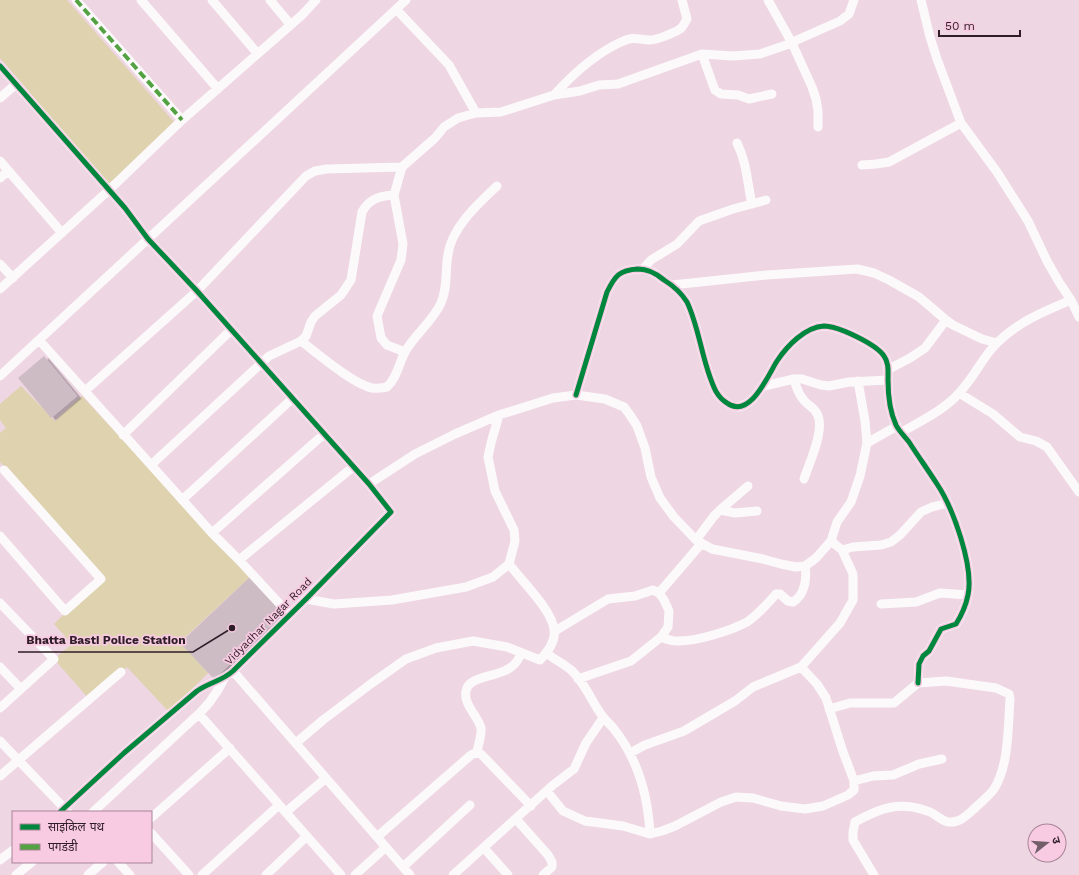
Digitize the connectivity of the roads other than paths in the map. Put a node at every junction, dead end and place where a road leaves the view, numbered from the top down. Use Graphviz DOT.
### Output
graph roads {
  1 [pos="76,0"];
  2 [pos="141,0"];
  3 [pos="212,0"];
  4 [pos="270,0"];
  5 [pos="316,0"];
  6 [pos="406,0"];
  7 [pos="682,0"];
  8 [pos="768,0"];
  9 [pos="854,0"];
  10 [pos="921,0"];
  11 [pos="396,9"];
  12 [pos="290,24"];
  13 [pos="792,43"];
  14 [pos="257,54"];
  15 [pos="702,54"];
  16 [pos="0,66"];
  17 [pos="16,84"];
  18 [pos="218,89"];
  19 [pos="772,94"];
  20 [pos="554,95"];
  21 [pos="0,98"];
  22 [pos="476,114"];
  23 [pos="182,120"];
  24 [pos="961,123"];
  25 [pos="818,127"];
  26 [pos="736,143"];
  27 [pos="0,161"];
  28 [pos="862,165"];
  29 [pos="402,167"];
  30 [pos="8,171"];
  31 [pos="0,178"];
  32 [pos="497,186"];
  33 [pos="109,190"];
  34 [pos="394,195"];
  35 [pos="766,200"];
  36 [pos="752,204"];
  37 [pos="62,233"];
  38 [pos="148,239"];
  39 [pos="0,264"];
  40 [pos="643,269"];
  41 [pos="12,278"];
  42 [pos="672,285"];
  43 [pos="0,289"];
  44 [pos="197,291"];
  45 [pos="1072,300"];
  46 [pos="1079,317"];
  47 [pos="946,320"];
  48 [pos="231,330"];
  49 [pos="39,340"];
  50 [pos="301,341"];
  51 [pos="997,343"];
  52 [pos="405,352"];
  53 [pos="261,363"];
  54 [pos="889,369"];
  55 [pos="0,376"];
  56 [pos="794,379"];
  57 [pos="888,380"];
  58 [pos="858,381"];
  59 [pos="764,386"];
  60 [pos="85,392"];
  61 [pos="959,393"];
  62 [pos="576,395"];
  63 [pos="293,398"];
  64 [pos="499,415"];
  65 [pos="899,429"];
  66 [pos="324,434"];
  67 [pos="123,435"];
  68 [pos="867,443"];
  69 [pos="151,465"];
  70 [pos="353,467"];
  71 [pos="1,470"];
  72 [pos="804,479"];
  73 [pos="369,484"];
  74 [pos="748,486"];
  75 [pos="1079,492"];
  76 [pos="182,500"];
  77 [pos="948,503"];
  78 [pos="720,510"];
  79 [pos="757,511"];
  80 [pos="212,533"];
  81 [pos="0,536"];
  82 [pos="831,541"];
  83 [pos="699,542"];
  84 [pos="842,550"];
  85 [pos="239,560"];
  86 [pos="509,564"];
  87 [pos="805,566"];
  88 [pos="659,592"];
  89 [pos="968,595"];
  90 [pos="306,599"];
  91 [pos="0,603"];
  92 [pos="881,604"];
  93 [pos="289,614"];
  94 [pos="555,631"];
  95 [pos="661,637"];
  96 [pos="521,653"];
  97 [pos="546,653"];
  98 [pos="0,667"];
  99 [pos="801,667"];
  100 [pos="233,670"];
  101 [pos="121,672"];
  102 [pos="225,678"];
  103 [pos="578,679"];
  104 [pos="918,683"];
  105 [pos="21,689"];
  106 [pos="0,708"];
  107 [pos="830,709"];
  108 [pos="199,714"];
  109 [pos="603,718"];
  110 [pos="0,741"];
  111 [pos="296,743"];
  112 [pos="230,748"];
  113 [pos="477,752"];
  114 [pos="630,753"];
  115 [pos="942,759"];
  116 [pos="17,760"];
  117 [pos="0,776"];
  118 [pos="326,778"];
  119 [pos="854,781"];
  120 [pos="546,791"];
  121 [pos="280,805"];
  122 [pos="470,805"];
  123 [pos="531,806"];
  124 [pos="64,811"];
  125 [pos="94,811"];
  126 [pos="286,812"];
  127 [pos="152,817"];
  128 [pos="516,819"];
  129 [pos="152,834"];
  130 [pos="650,834"];
  131 [pos="307,836"];
  132 [pos="377,837"];
  133 [pos="386,847"];
  134 [pos="484,848"];
  135 [pos="12,851"];
  136 [pos="0,860"];
  137 [pos="31,863"];
  138 [pos="101,863"];
  139 [pos="119,863"];
  140 [pos="403,867"];
  141 [pos="16,875"];
  142 [pos="88,875"];
  143 [pos="130,875"];
  144 [pos="189,875"];
  145 [pos="202,875"];
  146 [pos="266,875"];
  147 [pos="341,875"];
  148 [pos="355,875"];
  149 [pos="410,875"];
  150 [pos="453,875"];
  151 [pos="508,875"];
  152 [pos="543,875"];
  153 [pos="874,875"];
  1 -- 23 [label="street"];
  2 -- 18 [label="street"];
  3 -- 14 [label="street"];
  4 -- 12 [label="street"];
  5 -- 12 [label="street"];
  6 -- 11 [label="street"];
  7 -- 20 [label="street"];
  8 -- 13 [label="street"];
  9 -- 13 [label="street"];
  10 -- 24 [label="street"];
  11 -- 22 [label="street"];
  11 -- 38 [label="street"];
  12 -- 14 [label="street"];
  13 -- 15 [label="street"];
  13 -- 25 [label="street"];
  14 -- 18 [label="street"];
  15 -- 19 [label="street"];
  15 -- 20 [label="street"];
  16 -- 17 [label="street"];
  17 -- 21 [label="street"];
  17 -- 33 [label="street"];
  18 -- 23 [label="street"];
  20 -- 22 [label="street"];
  22 -- 29 [label="street"];
  23 -- 33 [label="street"];
  24 -- 28 [label="street"];
  24 -- 45 [label="street"];
  26 -- 36 [label="street"];
  27 -- 30 [label="street"];
  29 -- 34 [label="street"];
  29 -- 44 [label="street"];
  30 -- 31 [label="street"];
  30 -- 37 [label="street"];
  32 -- 52 [label="street"];
  33 -- 37 [label="street"];
  33 -- 38 [label="street"];
  34 -- 50 [label="street"];
  34 -- 52 [label="street"];
  35 -- 36 [label="street"];
  36 -- 40 [label="street"];
  37 -- 41 [label="street"];
  38 -- 44 [label="street"];
  38 -- 49 [label="street"];
  39 -- 41 [label="street"];
  40 -- 42 [label="street"];
  40 -- 62 [label="street"];
  41 -- 43 [label="street"];
  42 -- 47 [label="street"];
  42 -- 59 [label="street"];
  44 -- 48 [label="street"];
  44 -- 60 [label="street"];
  45 -- 46 [label="street"];
  45 -- 51 [label="street"];
  47 -- 51 [label="street"];
  47 -- 54 [label="street"];
  48 -- 53 [label="street"];
  48 -- 67 [label="street"];
  49 -- 55 [label="street"];
  49 -- 60 [label="street"];
  50 -- 52 [label="street"];
  50 -- 53 [label="street"];
  51 -- 61 [label="street"];
  53 -- 63 [label="street"];
  53 -- 69 [label="street"];
  54 -- 57 [label="street"];
  54 -- 59 [label="street"];
  56 -- 58 [label="street"];
  56 -- 59 [label="street"];
  56 -- 72 [label="street"];
  57 -- 58 [label="street"];
  57 -- 65 [label="street"];
  58 -- 68 [label="street"];
  60 -- 67 [label="street"];
  61 -- 65 [label="street"];
  61 -- 75 [label="street"];
  62 -- 64 [label="street"];
  62 -- 83 [label="street"];
  63 -- 66 [label="street"];
  63 -- 76 [label="street"];
  64 -- 73 [label="street"];
  64 -- 86 [label="street"];
  65 -- 68 [label="street"];
  65 -- 77 [label="street"];
  66 -- 70 [label="street"];
  66 -- 80 [label="street"];
  67 -- 69 [label="street"];
  68 -- 82 [label="street"];
  69 -- 76 [label="street"];
  70 -- 73 [label="street"];
  70 -- 85 [label="street"];
  71 -- 81 [label="street"];
  73 -- 90 [label="street, Vidyadhar Nagar Road"];
  74 -- 78 [label="street"];
  76 -- 80 [label="street"];
  77 -- 84 [label="street"];
  77 -- 89 [label="street"];
  78 -- 79 [label="street"];
  78 -- 83 [label="street"];
  80 -- 85 [label="street"];
  82 -- 84 [label="street"];
  82 -- 87 [label="street"];
  83 -- 87 [label="street"];
  83 -- 88 [label="street"];
  84 -- 99 [label="street"];
  85 -- 93 [label="street"];
  86 -- 90 [label="street"];
  86 -- 94 [label="street"];
  87 -- 95 [label="street"];
  88 -- 94 [label="street"];
  88 -- 95 [label="street"];
  89 -- 92 [label="street"];
  89 -- 104 [label="street"];
  90 -- 93 [label="street, Vidyadhar Nagar Road"];
  91 -- 105 [label="street"];
  93 -- 100 [label="street, Vidyadhar Nagar Road"];
  94 -- 97 [label="street"];
  95 -- 103 [label="street"];
  96 -- 97 [label="street"];
  96 -- 111 [label="street"];
  96 -- 113 [label="street"];
  97 -- 103 [label="street"];
  98 -- 105 [label="street"];
  99 -- 107 [label="street"];
  99 -- 114 [label="street"];
  100 -- 102 [label="street, Vidyadhar Nagar Road"];
  100 -- 111 [label="street"];
  101 -- 116 [label="street"];
  102 -- 108 [label="street, Vidyadhar Nagar Road"];
  102 -- 124 [label="street, Vidyadhar Nagar Road"];
  103 -- 109 [label="street"];
  104 -- 107 [label="street"];
  104 -- 153 [label="street"];
  105 -- 106 [label="street"];
  107 -- 119 [label="street"];
  108 -- 112 [label="street"];
  108 -- 125 [label="street, Vidyadhar Nagar Road"];
  109 -- 114 [label="street"];
  109 -- 120 [label="street"];
  110 -- 116 [label="street"];
  111 -- 118 [label="street"];
  112 -- 121 [label="street"];
  112 -- 127 [label="street"];
  113 -- 123 [label="street"];
  113 -- 132 [label="street"];
  114 -- 130 [label="street"];
  115 -- 119 [label="street"];
  116 -- 117 [label="street"];
  116 -- 124 [label="street"];
  118 -- 126 [label="street"];
  118 -- 132 [label="street"];
  119 -- 130 [label="street"];
  120 -- 123 [label="street"];
  120 -- 130 [label="street"];
  121 -- 126 [label="street"];
  121 -- 145 [label="street"];
  122 -- 140 [label="street"];
  123 -- 128 [label="street"];
  126 -- 131 [label="street"];
  128 -- 134 [label="street"];
  128 -- 152 [label="street"];
  129 -- 144 [label="street"];
  131 -- 146 [label="street"];
  131 -- 147 [label="street"];
  132 -- 133 [label="street"];
  133 -- 140 [label="street"];
  133 -- 148 [label="street"];
  134 -- 150 [label="street"];
  134 -- 151 [label="street"];
  135 -- 136 [label="street"];
  137 -- 141 [label="street"];
  138 -- 142 [label="street"];
  139 -- 143 [label="street"];
  140 -- 149 [label="street"];
}
